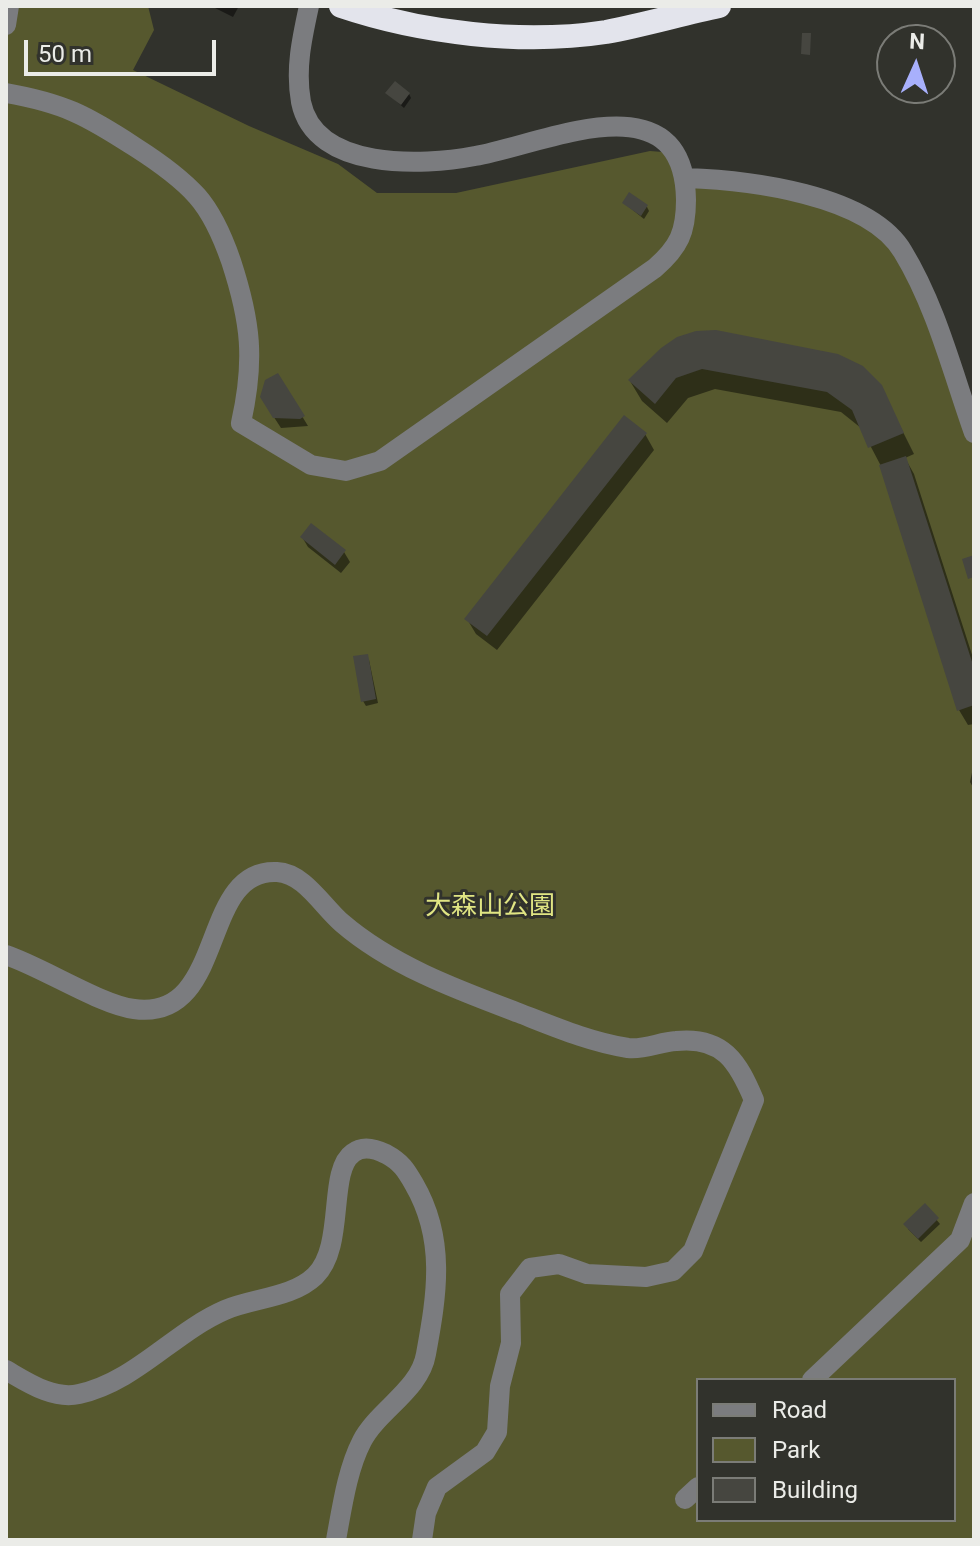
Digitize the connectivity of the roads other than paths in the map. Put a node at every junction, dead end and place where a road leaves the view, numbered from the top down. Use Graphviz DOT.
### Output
graph roads {
  1 [pos="9,6"];
  2 [pos="309,6"];
  3 [pos="341,6"];
  4 [pos="719,6"];
  5 [pos="6,25"];
  6 [pos="6,93"];
  7 [pos="686,178"];
  8 [pos="974,433"];
  9 [pos="6,955"];
  10 [pos="974,1203"];
  11 [pos="6,1370"];
  12 [pos="814,1378"];
  13 [pos="336,1540"];
  14 [pos="422,1540"];
  1 -- 5 [label="street"];
  2 -- 7 [label="street"];
  3 -- 4 [label="highway"];
  6 -- 7 [label="street"];
  7 -- 8 [label="street"];
  9 -- 14 [label="street"];
  10 -- 12 [label="street"];
  11 -- 13 [label="street"];
}
